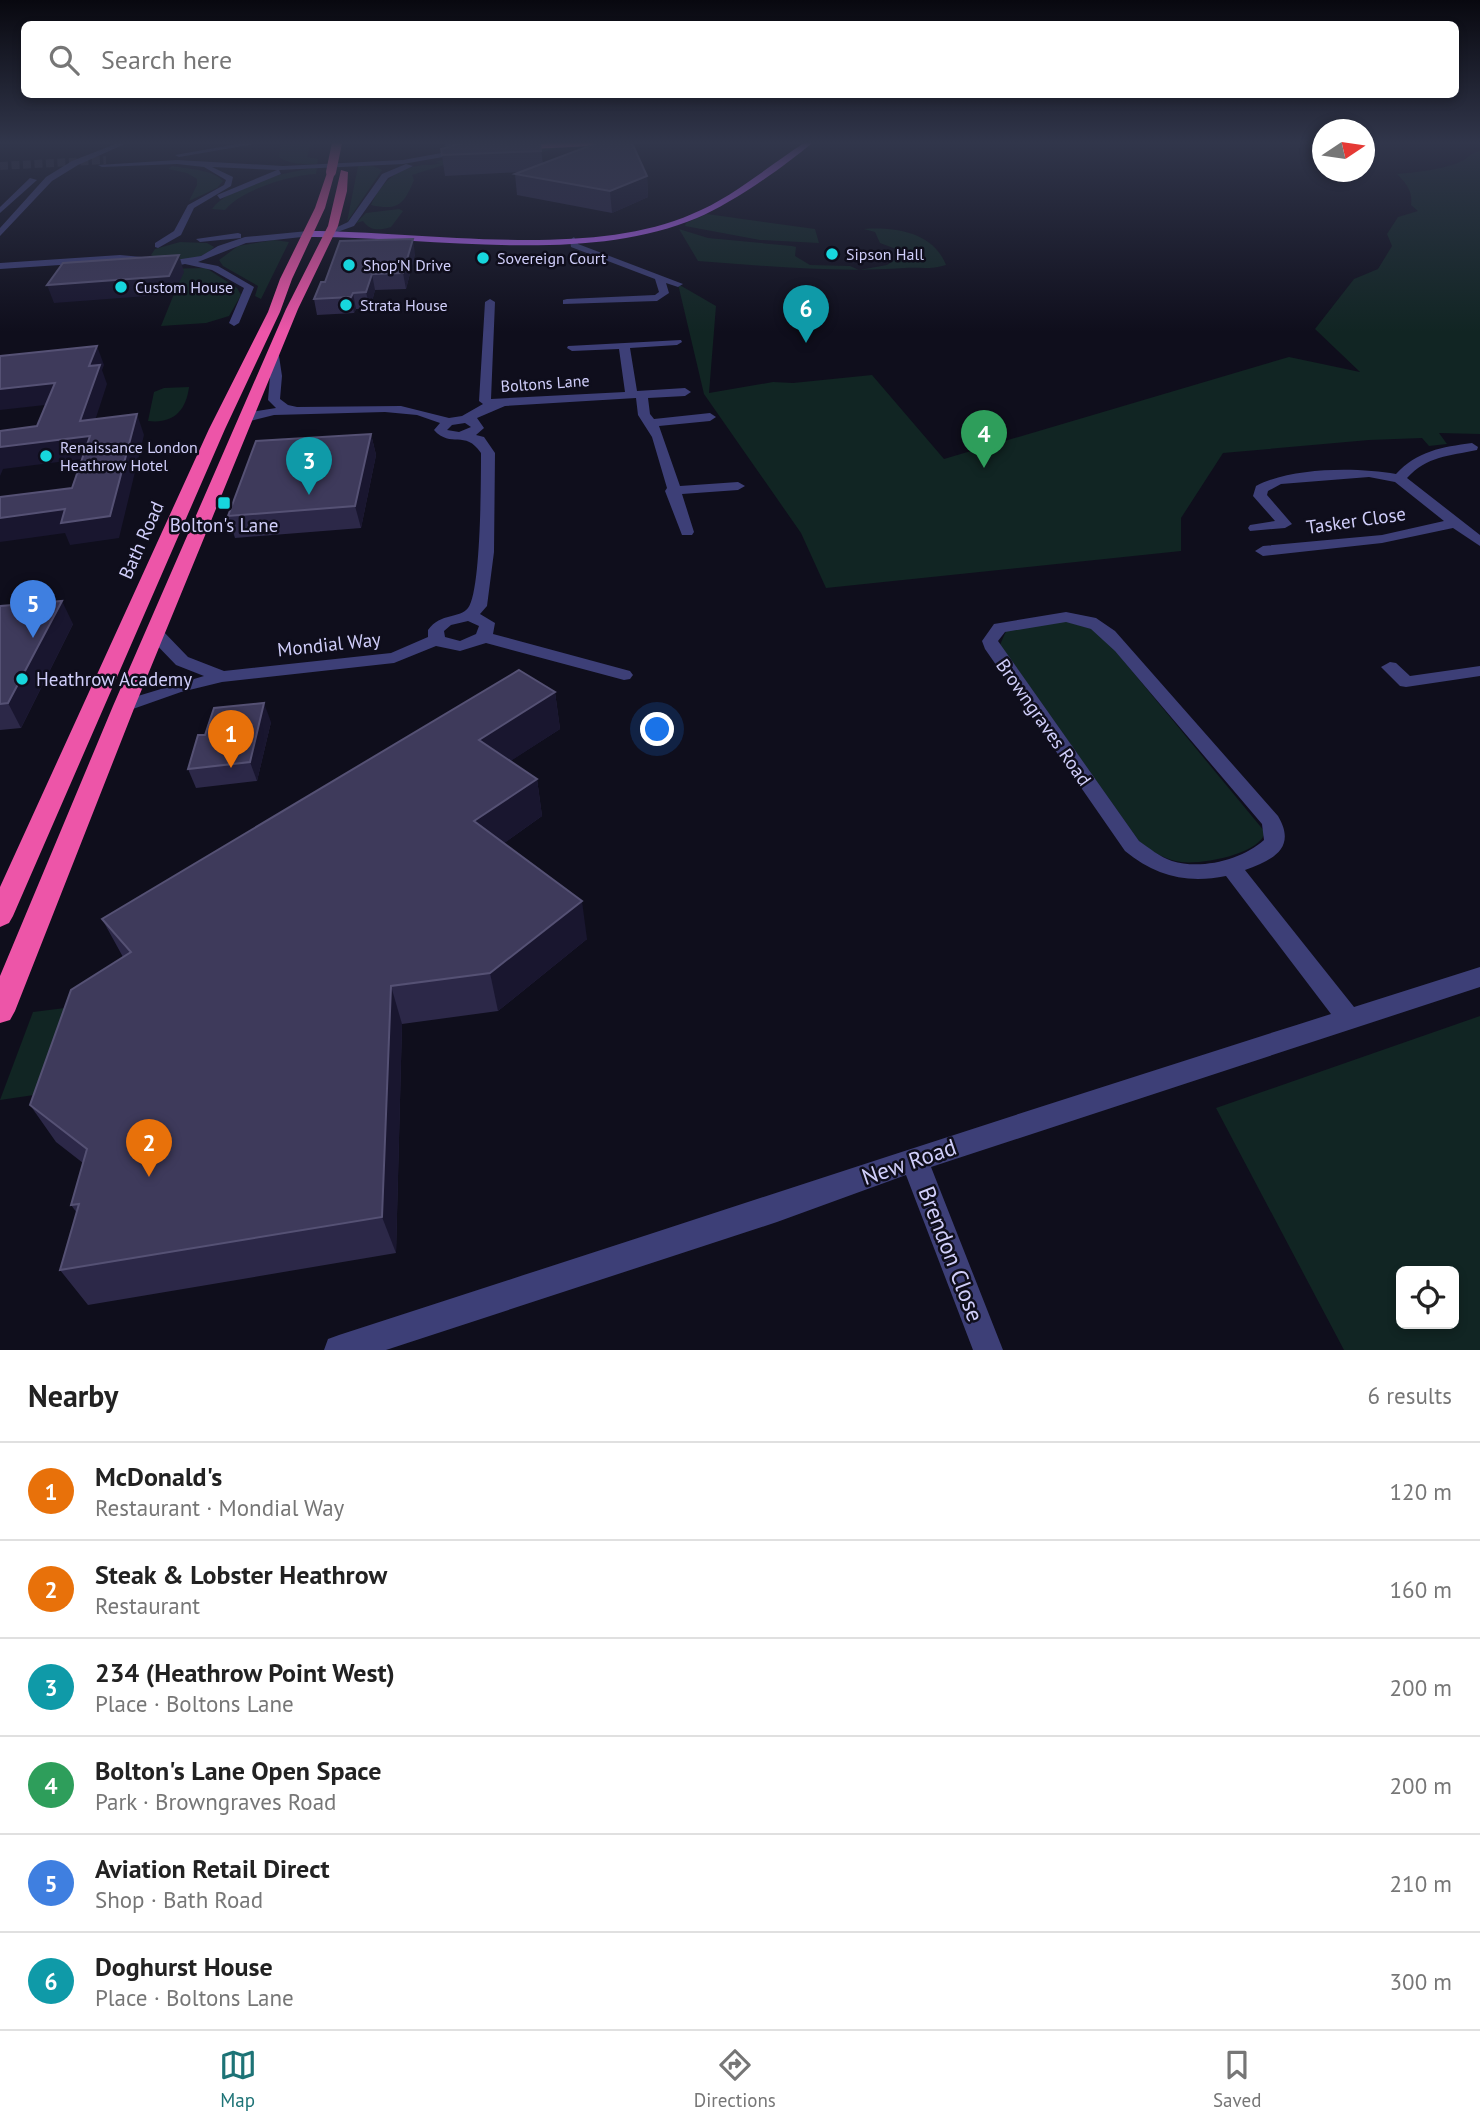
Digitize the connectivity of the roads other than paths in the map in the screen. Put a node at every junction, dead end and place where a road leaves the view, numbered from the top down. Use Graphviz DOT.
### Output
graph roads {
  1 [pos="24,206"];
  2 [pos="193,206"];
  3 [pos="209,206"];
  4 [pos="318,206"];
  5 [pos="339,206"];
  6 [pos="363,206"];
  7 [pos="710,206"];
  8 [pos="185,221"];
  9 [pos="0,233"];
  10 [pos="332,233"];
  11 [pos="308,234"];
  12 [pos="193,238"];
  13 [pos="574,240"];
  14 [pos="155,246"];
  15 [pos="217,251"];
  16 [pos="147,261"];
  17 [pos="2,262"];
  18 [pos="175,263"];
  19 [pos="215,268"];
  20 [pos="659,277"];
  21 [pos="678,284"];
  22 [pos="489,302"];
  23 [pos="567,302"];
  24 [pos="234,323"];
  25 [pos="677,342"];
  26 [pos="624,345"];
  27 [pos="572,348"];
  28 [pos="273,356"];
  29 [pos="685,392"];
  30 [pos="636,395"];
  31 [pos="493,404"];
  32 [pos="294,410"];
  33 [pos="319,411"];
  34 [pos="710,417"];
  35 [pos="246,418"];
  36 [pos="465,419"];
  37 [pos="220,420"];
  38 [pos="448,422"];
  39 [pos="651,423"];
  40 [pos="466,435"];
  41 [pos="1470,454"];
  42 [pos="1399,479"];
  43 [pos="738,486"];
  44 [pos="673,491"];
  45 [pos="1455,523"];
  46 [pos="1255,528"];
  47 [pos="687,532"];
  48 [pos="1480,542"];
  49 [pos="1263,551"];
  50 [pos="470,616"];
  51 [pos="155,633"];
  52 [pos="484,637"];
  53 [pos="437,639"];
  54 [pos="1390,667"];
  55 [pos="1480,671"];
  56 [pos="624,675"];
  57 [pos="222,677"];
  58 [pos="124,706"];
  59 [pos="1230,866"];
  60 [pos="0,916"];
  61 [pos="1480,977"];
  62 [pos="0,1012"];
  63 [pos="1350,1021"];
  64 [pos="914,1158"];
  65 [pos="339,1350"];
  66 [pos="988,1350"];
  1 -- 9 [label="street"];
  2 -- 8 [label="street"];
  3 -- 8 [label="street"];
  4 -- 11 [label="highway, Bath Road, bridge"];
  5 -- 10 [label="highway"];
  6 -- 10 [label="street"];
  7 -- 13 [label="main road"];
  8 -- 14 [label="street"];
  10 -- 11 [label="main road"];
  10 -- 13 [label="main road"];
  10 -- 28 [label="highway"];
  11 -- 12 [label="street"];
  11 -- 15 [label="street"];
  11 -- 37 [label="highway, Bath Road"];
  12 -- 14 [label="street"];
  12 -- 15 [label="street"];
  13 -- 20 [label="street"];
  14 -- 16 [label="street"];
  14 -- 17 [label="street"];
  15 -- 18 [label="street"];
  15 -- 19 [label="street"];
  16 -- 17 [label="street"];
  16 -- 18 [label="street"];
  18 -- 19 [label="street"];
  19 -- 24 [label="street"];
  20 -- 21 [label="street"];
  20 -- 23 [label="street"];
  22 -- 31 [label="street"];
  25 -- 26 [label="street, Boltons Lane"];
  26 -- 27 [label="street, Boltons Lane"];
  26 -- 30 [label="street"];
  28 -- 32 [label="street"];
  28 -- 35 [label="highway"];
  29 -- 30 [label="street, Boltons Lane"];
  30 -- 31 [label="street, Boltons Lane"];
  30 -- 39 [label="street"];
  31 -- 36 [label="street, Boltons Lane"];
  32 -- 33 [label="street"];
  32 -- 35 [label="street"];
  33 -- 35 [label="street"];
  33 -- 38 [label="street"];
  34 -- 39 [label="street"];
  35 -- 37 [label="street"];
  35 -- 51 [label="highway"];
  36 -- 38 [label="street, Boltons Lane"];
  36 -- 40 [label="street"];
  37 -- 60 [label="highway, Bath Road"];
  38 -- 40 [label="street"];
  39 -- 44 [label="street"];
  40 -- 50 [label="street"];
  41 -- 42 [label="street"];
  42 -- 45 [label="street"];
  42 -- 46 [label="street"];
  43 -- 44 [label="street"];
  44 -- 47 [label="street"];
  45 -- 48 [label="street"];
  45 -- 49 [label="street, Tasker Close"];
  50 -- 52 [label="street"];
  50 -- 53 [label="street"];
  51 -- 57 [label="street"];
  51 -- 58 [label="highway"];
  52 -- 53 [label="street"];
  52 -- 56 [label="street"];
  53 -- 57 [label="street, Mondial Way"];
  54 -- 55 [label="street"];
  57 -- 58 [label="street, Mondial Way"];
  58 -- 62 [label="highway"];
  59 -- 59 [label="street, Browngraves Road"];
  59 -- 63 [label="street"];
  61 -- 63 [label="street, New Road"];
  63 -- 64 [label="street, New Road"];
  64 -- 65 [label="street, New Road"];
  64 -- 66 [label="street, Brendon Close"];
}
